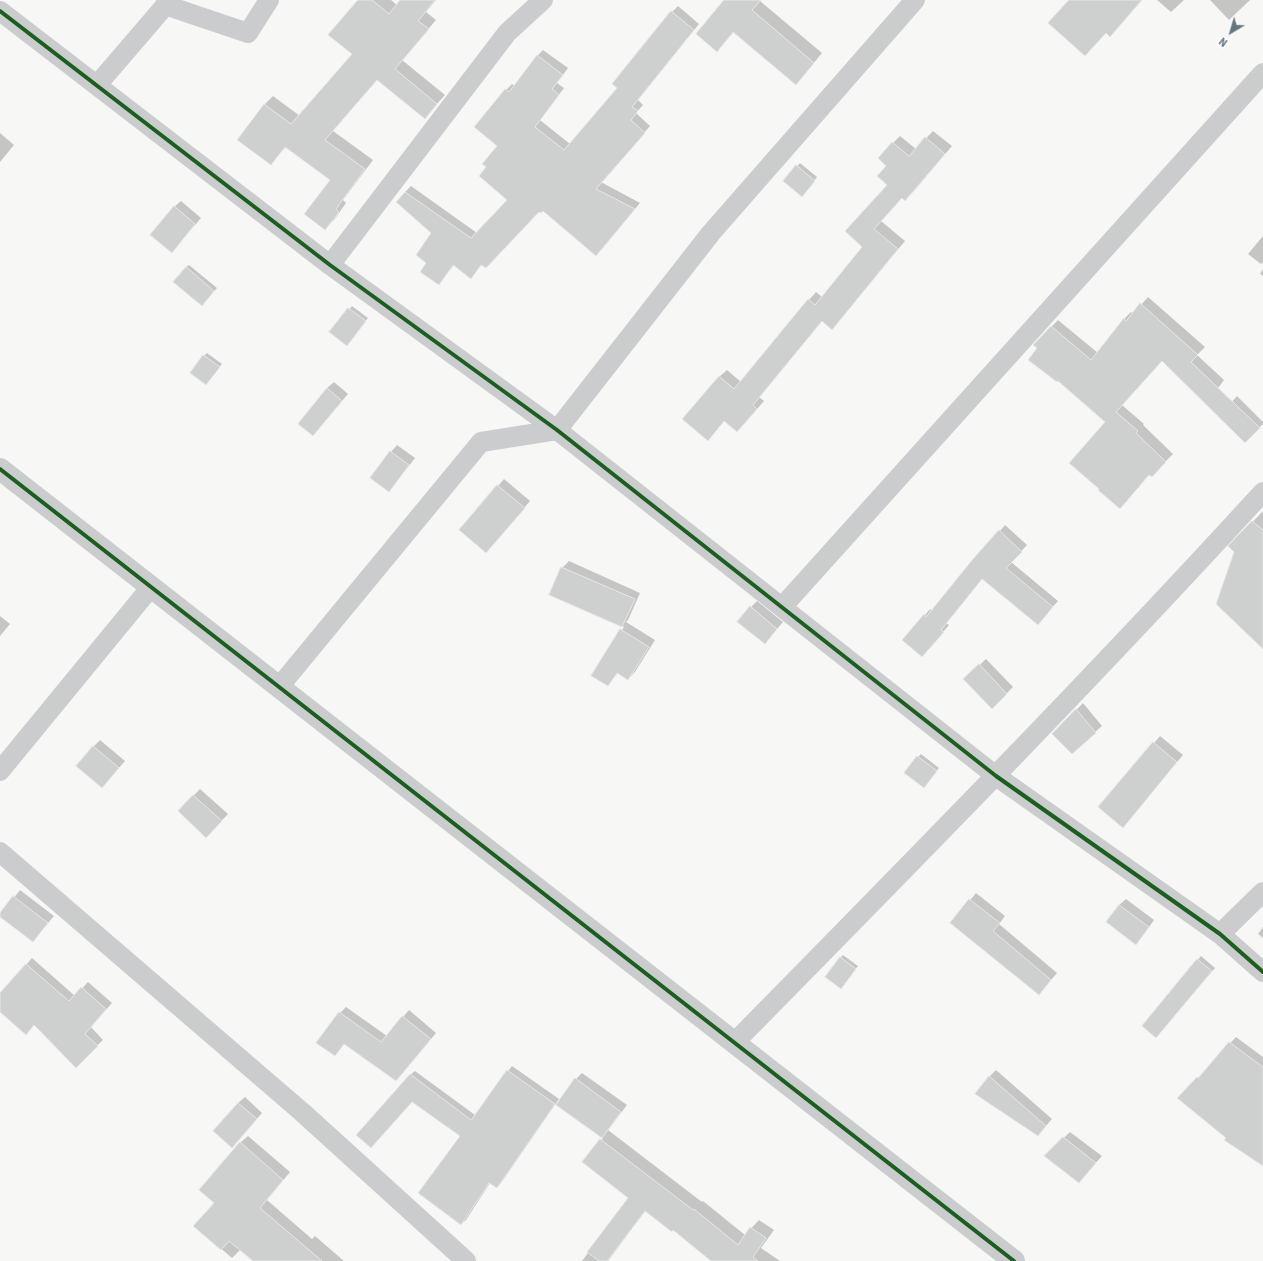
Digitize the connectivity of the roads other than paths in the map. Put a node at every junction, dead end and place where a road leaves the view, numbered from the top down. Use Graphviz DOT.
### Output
graph roads {
  1 [pos="269,0"];
  2 [pos="543,0"];
  3 [pos="915,0"];
  4 [pos="167,3"];
  5 [pos="0,11"];
  6 [pos="1263,73"];
  7 [pos="97,86"];
  8 [pos="330,265"];
  9 [pos="557,430"];
  10 [pos="0,469"];
  11 [pos="1263,492"];
  12 [pos="151,587"];
  13 [pos="782,607"];
  14 [pos="279,687"];
  15 [pos="0,771"];
  16 [pos="996,776"];
  17 [pos="0,852"];
  18 [pos="1263,892"];
  19 [pos="1220,934"];
  20 [pos="1263,972"];
  21 [pos="734,1043"];
  22 [pos="466,1261"];
  23 [pos="1014,1261"];
  1 -- 4 [label="street"];
  2 -- 8 [label="street"];
  3 -- 9 [label="street"];
  4 -- 7 [label="street"];
  5 -- 7 [label="street"];
  6 -- 13 [label="street"];
  7 -- 8 [label="street"];
  8 -- 9 [label="street"];
  9 -- 13 [label="street"];
  9 -- 14 [label="street"];
  10 -- 12 [label="street"];
  11 -- 16 [label="street"];
  12 -- 14 [label="street"];
  12 -- 15 [label="street"];
  13 -- 16 [label="street"];
  14 -- 21 [label="street"];
  16 -- 19 [label="street"];
  16 -- 21 [label="street"];
  17 -- 22 [label="street"];
  18 -- 19 [label="street"];
  19 -- 20 [label="street"];
  21 -- 23 [label="street"];
}
